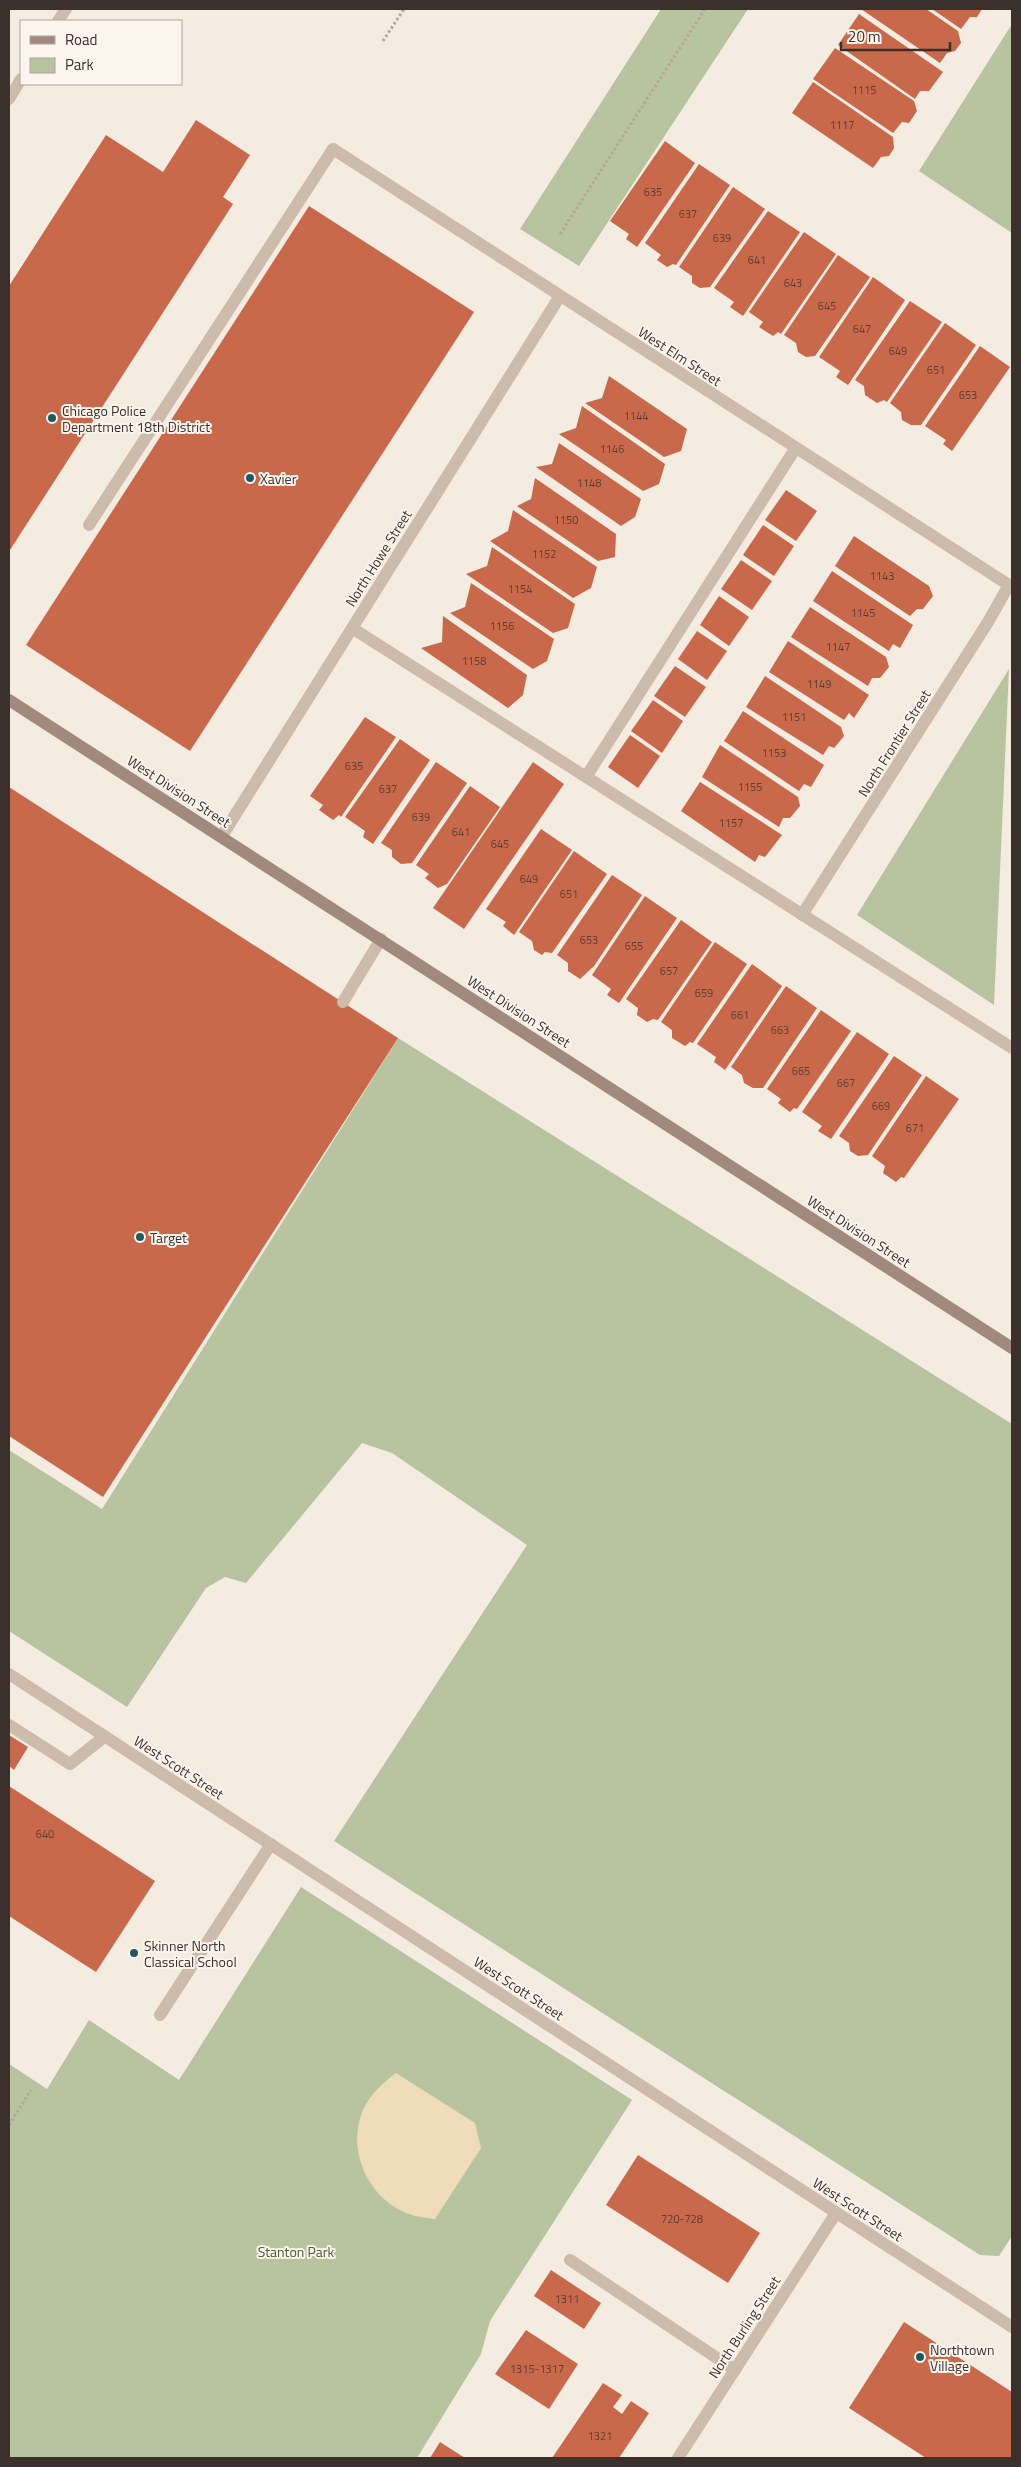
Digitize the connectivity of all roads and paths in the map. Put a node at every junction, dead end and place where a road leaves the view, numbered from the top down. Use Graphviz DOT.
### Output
graph roads {
  1 [pos="66,9"];
  2 [pos="404,9"];
  3 [pos="705,9"];
  4 [pos="59,20"];
  5 [pos="383,41"];
  6 [pos="20,81"];
  7 [pos="9,99"];
  8 [pos="560,234"];
  9 [pos="560,296"];
  10 [pos="795,449"];
  11 [pos="89,525"];
  12 [pos="1011,586"];
  13 [pos="352,628"];
  14 [pos="9,700"];
  15 [pos="586,777"];
  16 [pos="222,836"];
  17 [pos="802,915"];
  18 [pos="381,939"];
  19 [pos="343,1002"];
  20 [pos="1012,1048"];
  21 [pos="1012,1348"];
  22 [pos="9,1674"];
  23 [pos="9,1725"];
  24 [pos="104,1737"];
  25 [pos="271,1844"];
  26 [pos="160,2015"];
  27 [pos="31,2090"];
  28 [pos="9,2125"];
  29 [pos="836,2213"];
  30 [pos="570,2260"];
  31 [pos="1012,2327"];
  32 [pos="735,2370"];
  33 [pos="678,2458"];
  1 -- 4 [label="street"];
  2 -- 5 [label="path"];
  3 -- 8 [label="path"];
  6 -- 7 [label="street"];
  9 -- 10 [label="street, West Elm Street"];
  9 -- 11 [label="street, West Elm Street"];
  9 -- 13 [label="street, North Howe Street"];
  10 -- 12 [label="street, West Elm Street"];
  10 -- 15 [label="street"];
  12 -- 17 [label="street, North Frontier Street"];
  13 -- 15 [label="street"];
  13 -- 16 [label="street, North Howe Street"];
  14 -- 16 [label="main road, West Division Street"];
  15 -- 17 [label="street"];
  16 -- 18 [label="main road, West Division Street"];
  17 -- 20 [label="street"];
  18 -- 19 [label="street"];
  18 -- 21 [label="main road, West Division Street"];
  22 -- 24 [label="street, West Scott Street"];
  23 -- 24 [label="street"];
  24 -- 25 [label="street, West Scott Street"];
  25 -- 26 [label="street"];
  25 -- 29 [label="street, West Scott Street"];
  27 -- 28 [label="path"];
  29 -- 31 [label="street, West Scott Street"];
  29 -- 32 [label="street, North Burling Street"];
  30 -- 32 [label="street"];
  32 -- 33 [label="street, North Burling Street"];
}
